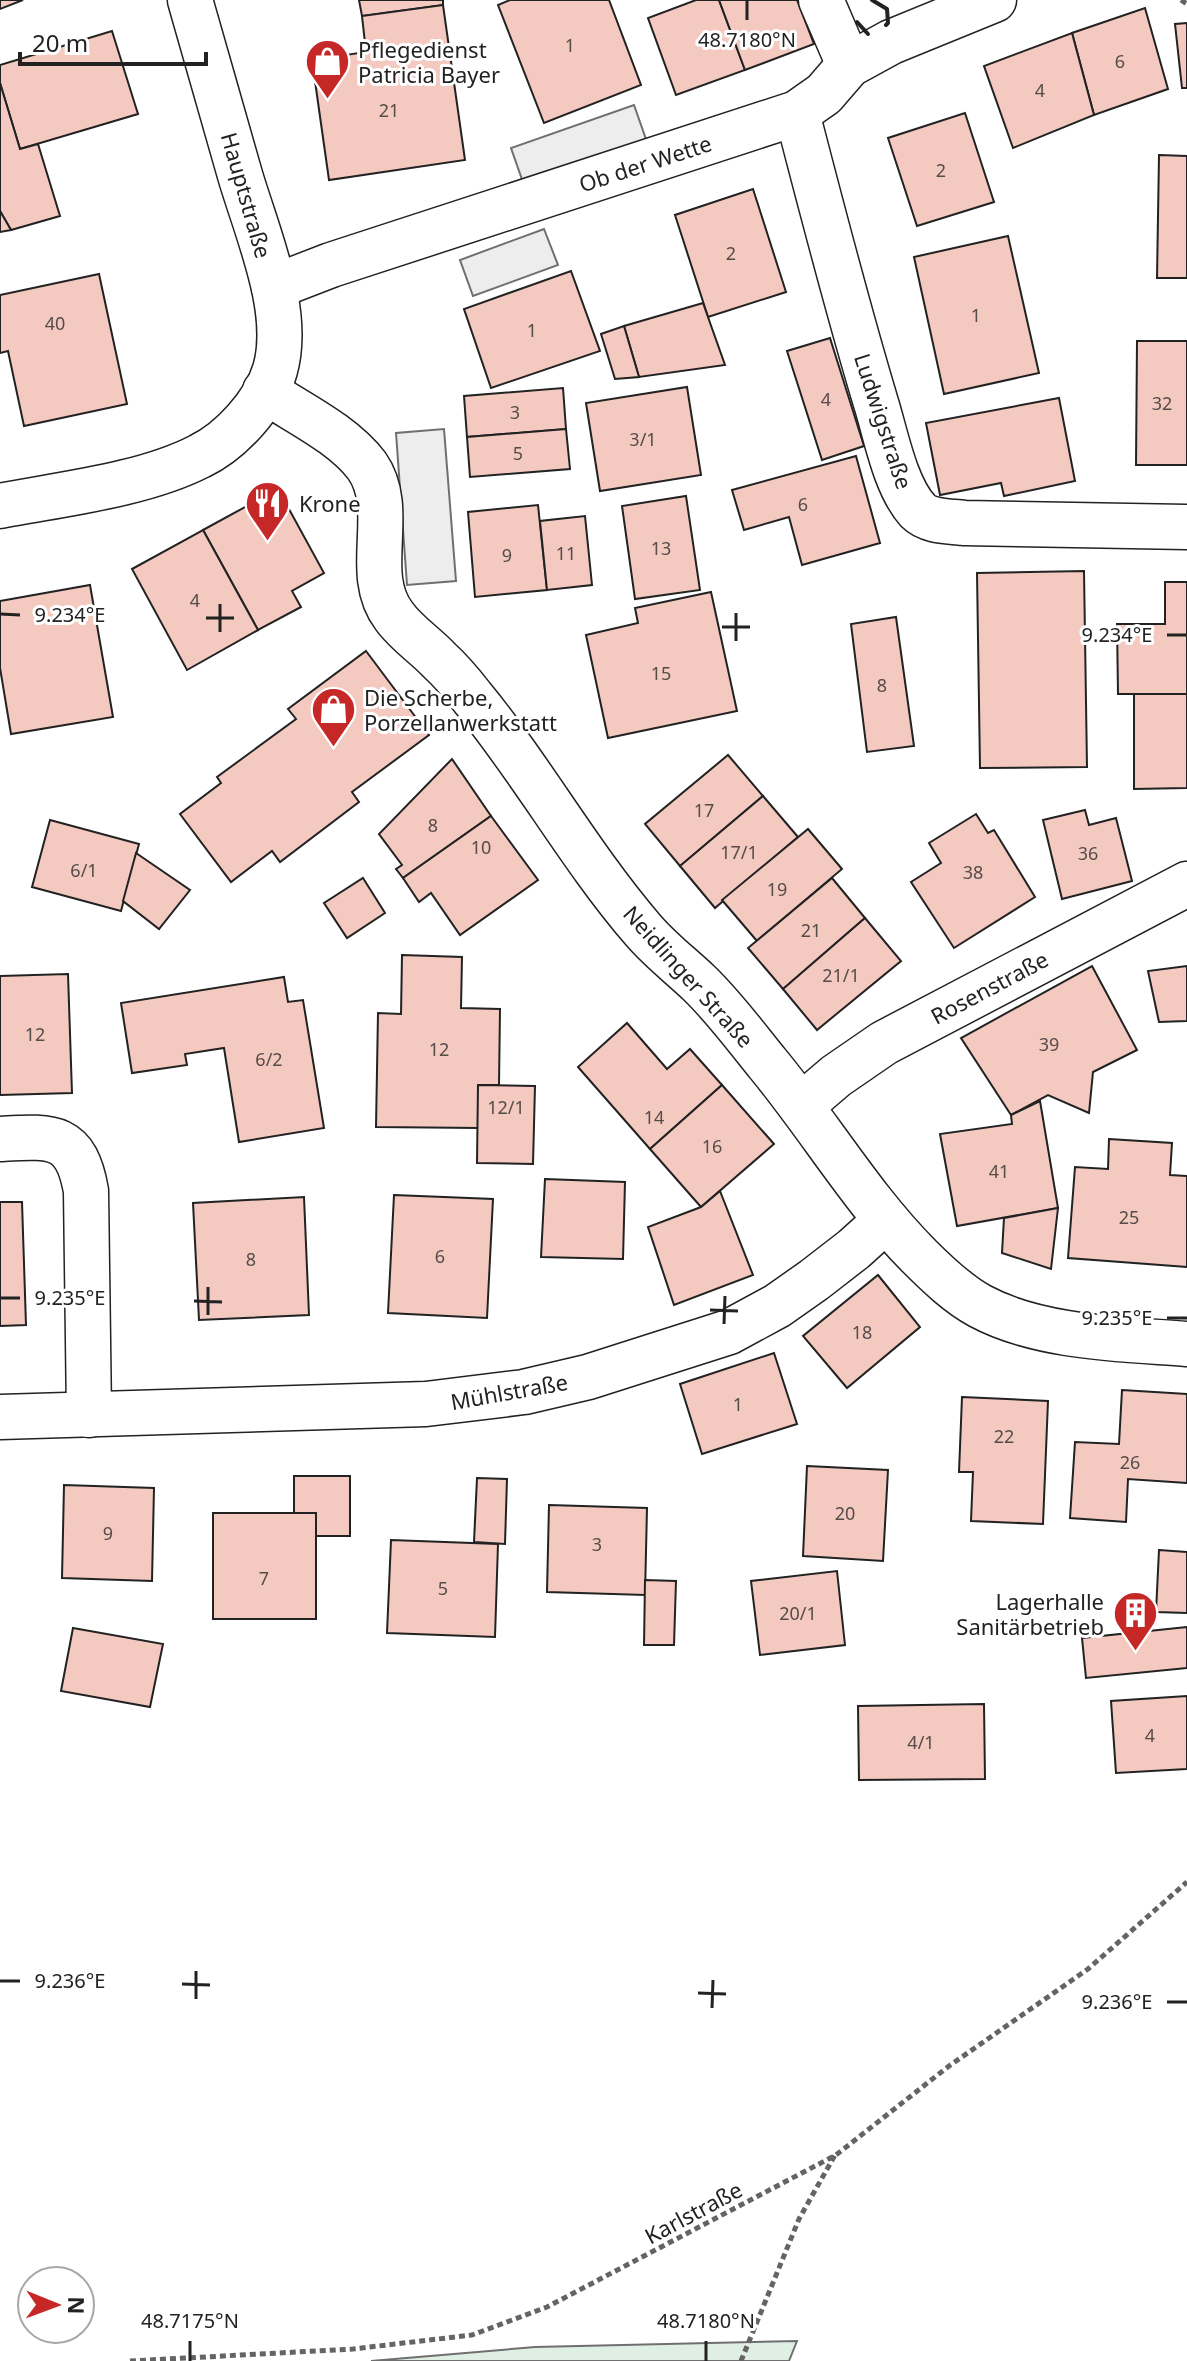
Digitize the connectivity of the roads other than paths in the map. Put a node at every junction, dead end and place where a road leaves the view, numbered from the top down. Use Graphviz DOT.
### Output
graph roads {
  1 [pos="190,0"];
  2 [pos="821,0"];
  3 [pos="994,0"];
  4 [pos="849,65"];
  5 [pos="797,113"];
  6 [pos="274,287"];
  7 [pos="265,391"];
  8 [pos="0,506"];
  9 [pos="1187,527"];
  10 [pos="1187,884"];
  11 [pos="801,1106"];
  12 [pos="0,1139"];
  13 [pos="886,1220"];
  14 [pos="1187,1344"];
  15 [pos="89,1415"];
  16 [pos="0,1417"];
  1 -- 6 [label="street, Hauptstraße"];
  2 -- 4 [label="street"];
  3 -- 4 [label="street, Ob der Wette"];
  4 -- 5 [label="street, Ob der Wette"];
  5 -- 6 [label="street, Ob der Wette"];
  5 -- 9 [label="street, Ludwigstraße"];
  6 -- 7 [label="street, Hauptstraße"];
  7 -- 8 [label="street, Hauptstraße"];
  7 -- 11 [label="street, Neidlinger Straße"];
  10 -- 11 [label="street, Rosenstraße"];
  11 -- 13 [label="street, Neidlinger Straße"];
  12 -- 15 [label="street"];
  13 -- 14 [label="street, Neidlinger Straße"];
  13 -- 15 [label="street, Mühlstraße"];
  15 -- 16 [label="street, Mühlstraße"];
}
